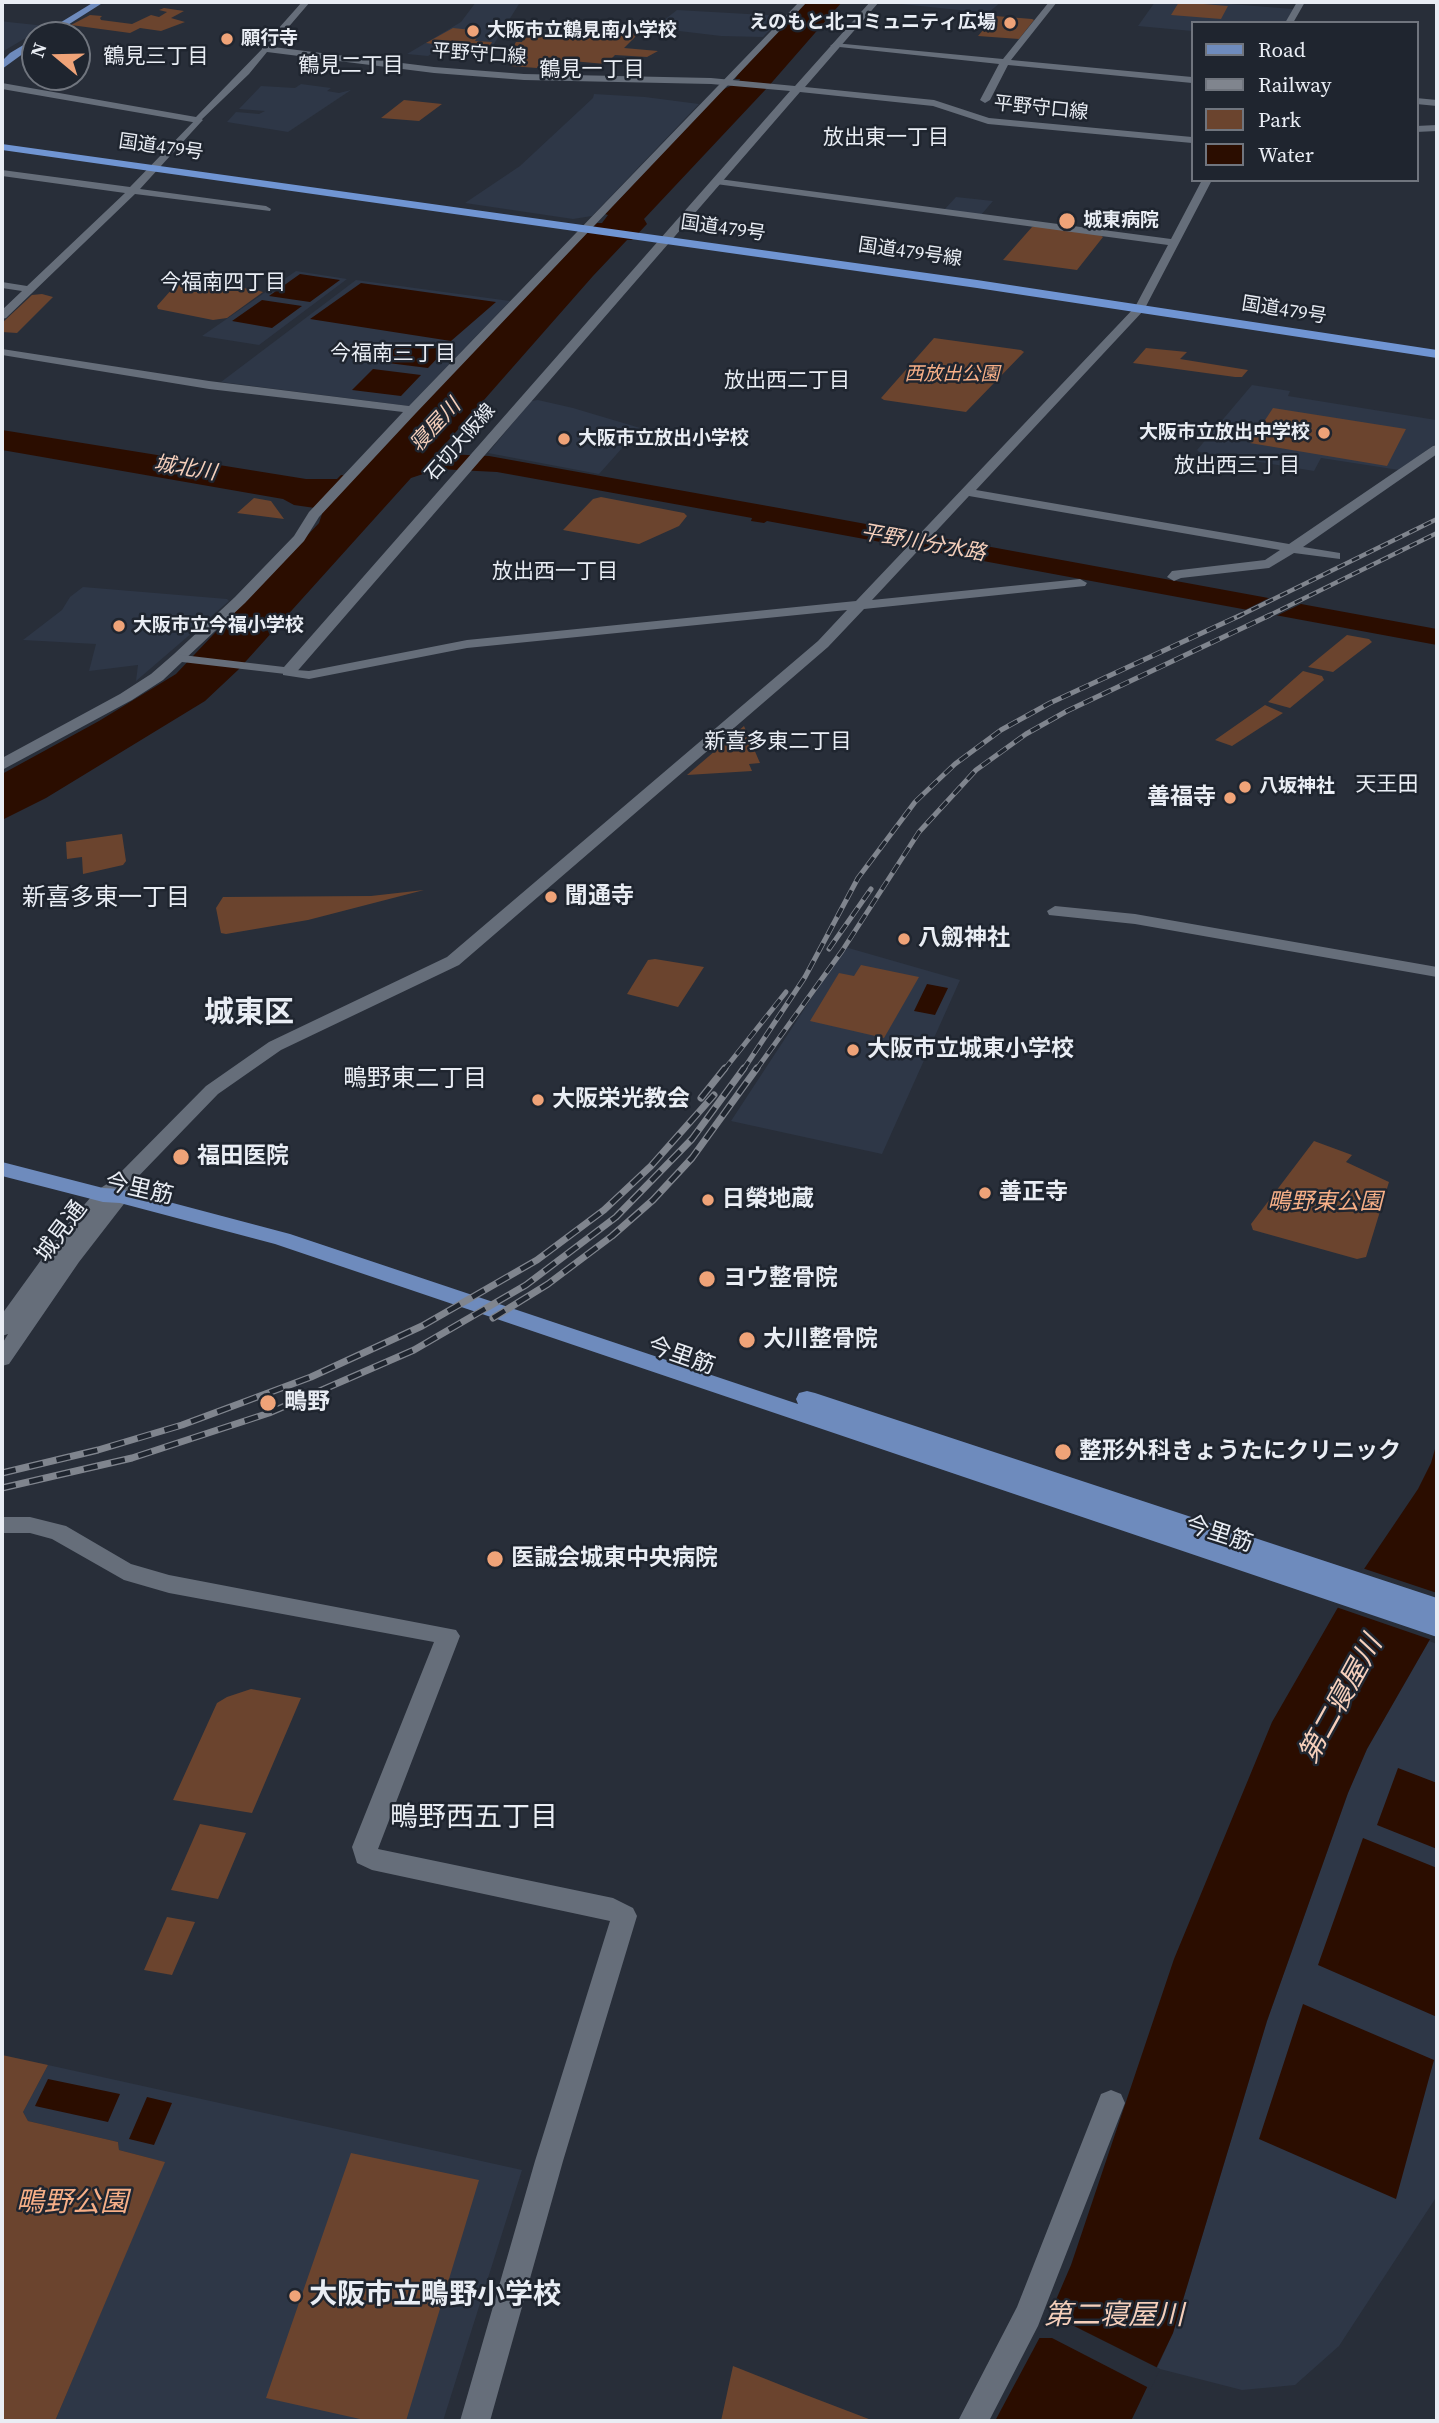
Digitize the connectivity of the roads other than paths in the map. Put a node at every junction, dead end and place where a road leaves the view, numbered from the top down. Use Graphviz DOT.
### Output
graph roads {
  1 [pos="99,2"];
  2 [pos="306,2"];
  3 [pos="803,2"];
  4 [pos="876,2"];
  5 [pos="1052,2"];
  6 [pos="1301,2"];
  7 [pos="68,21"];
  8 [pos="1290,21"];
  9 [pos="834,46"];
  10 [pos="265,49"];
  11 [pos="21,50"];
  12 [pos="1005,62"];
  13 [pos="2,66"];
  14 [pos="1190,80"];
  15 [pos="729,82"];
  16 [pos="2,86"];
  17 [pos="798,90"];
  18 [pos="985,100"];
  19 [pos="1418,101"];
  20 [pos="1437,103"];
  21 [pos="198,120"];
  22 [pos="1437,128"];
  23 [pos="1418,129"];
  24 [pos="1190,140"];
  25 [pos="2,145"];
  26 [pos="158,165"];
  27 [pos="2,173"];
  28 [pos="719,182"];
  29 [pos="1206,182"];
  30 [pos="131,191"];
  31 [pos="266,209"];
  32 [pos="590,227"];
  33 [pos="669,238"];
  34 [pos="1175,243"];
  35 [pos="2,285"];
  36 [pos="29,289"];
  37 [pos="1142,306"];
  38 [pos="1213,314"];
  39 [pos="2,316"];
  40 [pos="1233,322"];
  41 [pos="1291,329"];
  42 [pos="2,352"];
  43 [pos="1437,352"];
  44 [pos="412,410"];
  45 [pos="1437,449"];
  46 [pos="967,492"];
  47 [pos="1293,549"];
  48 [pos="1335,556"];
  49 [pos="1174,577"];
  50 [pos="1080,583"];
  51 [pos="860,606"];
  52 [pos="184,658"];
  53 [pos="288,672"];
  54 [pos="2,765"];
  55 [pos="1055,911"];
  56 [pos="1437,972"];
  57 [pos="2,1155"];
  58 [pos="2,1169"];
  59 [pos="114,1192"];
  60 [pos="2,1329"];
  61 [pos="2,1359"];
  62 [pos="2,1525"];
  63 [pos="1348,1588"];
  64 [pos="1437,1608"];
  65 [pos="1437,1627"];
  66 [pos="1111,2103"];
  67 [pos="475,2421"];
  68 [pos="973,2421"];
  1 -- 7 [label="main road"];
  2 -- 10 [label="street"];
  3 -- 15 [label="street"];
  4 -- 9 [label="main road, 石切大阪線"];
  5 -- 12 [label="street"];
  6 -- 8 [label="street"];
  9 -- 12 [label="street"];
  9 -- 17 [label="main road, 石切大阪線"];
  10 -- 15 [label="main road, 平野守口線"];
  10 -- 21 [label="main road"];
  11 -- 13 [label="main road"];
  12 -- 14 [label="street"];
  12 -- 18 [label="street"];
  15 -- 17 [label="main road, 平野守口線"];
  15 -- 32 [label="street"];
  16 -- 21 [label="main road"];
  17 -- 24 [label="main road, 平野守口線"];
  17 -- 28 [label="main road, 石切大阪線"];
  19 -- 20 [label="street"];
  21 -- 26 [label="street"];
  22 -- 23 [label="main road"];
  25 -- 26 [label="highway, 国道479号"];
  26 -- 30 [label="street"];
  26 -- 32 [label="highway, 国道479号"];
  27 -- 30 [label="street"];
  28 -- 33 [label="main road, 石切大阪線"];
  28 -- 34 [label="street"];
  29 -- 34 [label="street"];
  30 -- 31 [label="street"];
  30 -- 36 [label="street"];
  32 -- 33 [label="highway, 国道479号"];
  32 -- 44 [label="street"];
  33 -- 37 [label="highway, 国道479号"];
  33 -- 53 [label="main road, 石切大阪線"];
  34 -- 37 [label="street"];
  35 -- 36 [label="street"];
  36 -- 39 [label="street"];
  37 -- 38 [label="highway, 国道479号"];
  37 -- 40 [label="highway, 国道479号"];
  37 -- 46 [label="street"];
  38 -- 41 [label="highway, 国道479号"];
  38 -- 43 [label="highway"];
  40 -- 41 [label="highway, 国道479号"];
  40 -- 43 [label="highway"];
  41 -- 43 [label="highway, 国道479号"];
  42 -- 44 [label="street"];
  44 -- 52 [label="street"];
  45 -- 47 [label="street"];
  46 -- 47 [label="street"];
  46 -- 51 [label="street"];
  47 -- 48 [label="street"];
  47 -- 49 [label="street"];
  50 -- 51 [label="street"];
  51 -- 53 [label="street"];
  51 -- 59 [label="street"];
  52 -- 53 [label="main road"];
  52 -- 54 [label="main road"];
  55 -- 56 [label="street"];
  57 -- 59 [label="main road, 今里筋"];
  58 -- 59 [label="main road, 今里筋"];
  59 -- 60 [label="street, 城見通"];
  59 -- 61 [label="street, 城見通"];
  59 -- 63 [label="main road, 今里筋"];
  62 -- 67 [label="street"];
  63 -- 64 [label="main road"];
  63 -- 65 [label="main road"];
  66 -- 68 [label="street"];
}
